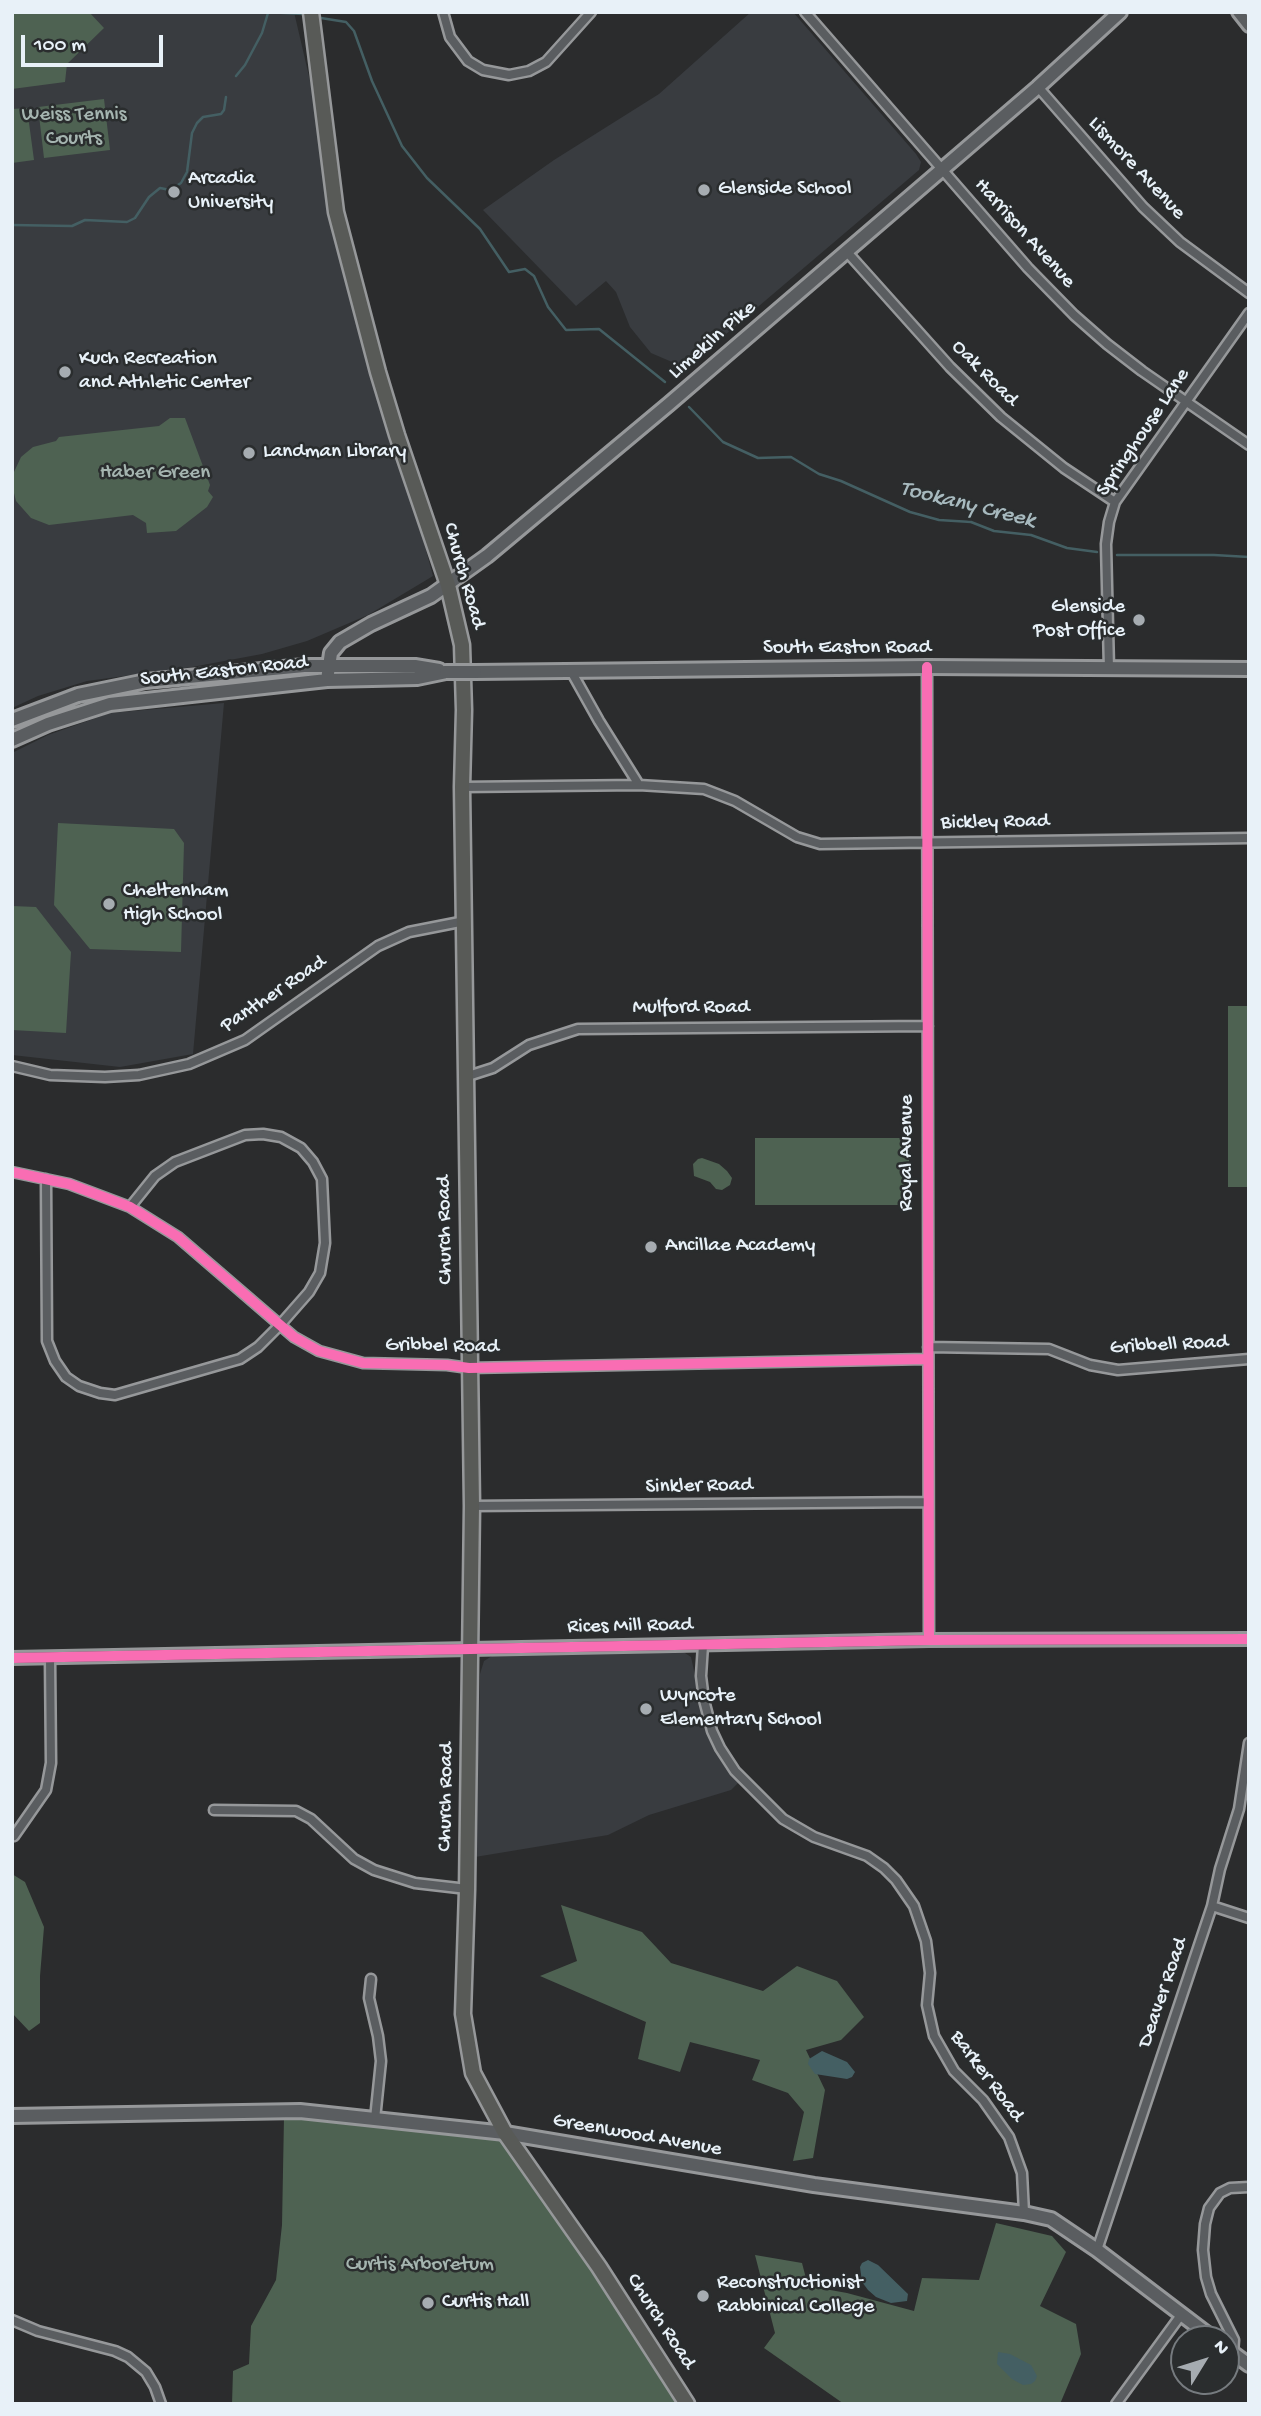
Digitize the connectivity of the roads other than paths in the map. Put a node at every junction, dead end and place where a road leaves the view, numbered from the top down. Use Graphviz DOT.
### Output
graph roads {
  1 [pos="311,12"];
  2 [pos="443,12"];
  3 [pos="591,12"];
  4 [pos="805,12"];
  5 [pos="1120,12"];
  6 [pos="1238,12"];
  7 [pos="1249,26"];
  8 [pos="1038,87"];
  9 [pos="943,169"];
  10 [pos="847,251"];
  11 [pos="1249,293"];
  12 [pos="1249,313"];
  13 [pos="1185,402"];
  14 [pos="1249,444"];
  15 [pos="1115,502"];
  16 [pos="448,585"];
  17 [pos="328,666"];
  18 [pos="927,667"];
  19 [pos="1109,669"];
  20 [pos="1249,669"];
  21 [pos="571,671"];
  22 [pos="446,672"];
  23 [pos="327,680"];
  24 [pos="12,720"];
  25 [pos="12,740"];
  26 [pos="639,785"];
  27 [pos="462,787"];
  28 [pos="1249,838"];
  29 [pos="928,842"];
  30 [pos="465,921"];
  31 [pos="928,1026"];
  32 [pos="12,1066"];
  33 [pos="465,1077"];
  34 [pos="12,1172"];
  35 [pos="46,1179"];
  36 [pos="130,1207"];
  37 [pos="279,1325"];
  38 [pos="928,1347"];
  39 [pos="927,1359"];
  40 [pos="1249,1359"];
  41 [pos="469,1368"];
  42 [pos="927,1502"];
  43 [pos="471,1506"];
  44 [pos="1249,1639"];
  45 [pos="929,1640"];
  46 [pos="703,1645"];
  47 [pos="470,1647"];
  48 [pos="12,1658"];
  49 [pos="50,1658"];
  50 [pos="1249,1743"];
  51 [pos="214,1810"];
  52 [pos="14,1836"];
  53 [pos="467,1889"];
  54 [pos="1212,1906"];
  55 [pos="1249,1918"];
  56 [pos="371,1979"];
  57 [pos="12,2116"];
  58 [pos="375,2119"];
  59 [pos="505,2133"];
  60 [pos="1249,2187"];
  61 [pos="1024,2213"];
  62 [pos="1097,2250"];
  63 [pos="1181,2315"];
  64 [pos="12,2320"];
  65 [pos="1195,2325"];
  66 [pos="1226,2325"];
  67 [pos="161,2404"];
  68 [pos="687,2404"];
  69 [pos="1116,2404"];
  1 -- 16 [label="main road, Church Road"];
  2 -- 3 [label="street"];
  4 -- 9 [label="street, Harrison Avenue"];
  5 -- 8 [label="main road, Limekiln Pike"];
  6 -- 7 [label="street"];
  8 -- 9 [label="main road, Limekiln Pike"];
  8 -- 11 [label="street, Lismore Avenue"];
  9 -- 10 [label="main road, Limekiln Pike"];
  9 -- 13 [label="street, Harrison Avenue"];
  10 -- 15 [label="street, Oak Road"];
  10 -- 16 [label="main road, Limekiln Pike"];
  12 -- 13 [label="street, Springhouse Lane"];
  13 -- 14 [label="street, Harrison Avenue"];
  13 -- 15 [label="street, Springhouse Lane"];
  15 -- 19 [label="street, Springhouse Lane"];
  16 -- 17 [label="main road, Limekiln Pike"];
  16 -- 27 [label="main road, Church Road"];
  17 -- 22 [label="main road, South Easton Road"];
  17 -- 23 [label="main road"];
  17 -- 24 [label="main road, South Easton Road"];
  18 -- 19 [label="main road, South Easton Road"];
  18 -- 21 [label="main road, South Easton Road"];
  18 -- 29 [label="street, Royal Avenue"];
  19 -- 20 [label="main road, South Easton Road"];
  21 -- 22 [label="main road, South Easton Road, bridge"];
  21 -- 26 [label="street"];
  22 -- 23 [label="main road, South Easton Road"];
  23 -- 25 [label="main road, South Easton Road"];
  26 -- 27 [label="street, Bickley Road"];
  26 -- 29 [label="street, Bickley Road"];
  27 -- 30 [label="main road, Church Road"];
  28 -- 29 [label="street, Bickley Road"];
  29 -- 31 [label="street, Royal Avenue"];
  30 -- 32 [label="street, Panther Road"];
  30 -- 33 [label="main road, Church Road"];
  31 -- 33 [label="street, Mulford Road"];
  31 -- 38 [label="street, Royal Avenue"];
  33 -- 41 [label="main road, Church Road"];
  34 -- 35 [label="street, Gribbel Road"];
  35 -- 36 [label="street, Gribbel Road"];
  35 -- 37 [label="street"];
  36 -- 37 [label="street, Gribbel Road"];
  36 -- 37 [label="street"];
  37 -- 41 [label="street, Gribbel Road"];
  38 -- 39 [label="street, Royal Avenue"];
  38 -- 40 [label="street, Gribbell Road"];
  39 -- 41 [label="street, Gribbel Road"];
  39 -- 42 [label="street, Royal Avenue"];
  41 -- 43 [label="main road, Church Road"];
  42 -- 43 [label="street, Sinkler Road"];
  42 -- 45 [label="street, Royal Avenue"];
  43 -- 47 [label="main road, Church Road"];
  44 -- 45 [label="street, Rices Mill Road"];
  45 -- 46 [label="street, Rices Mill Road"];
  46 -- 47 [label="street, Rices Mill Road"];
  46 -- 61 [label="street, Barker Road"];
  47 -- 49 [label="street, Rices Mill Road"];
  47 -- 53 [label="main road, Church Road"];
  48 -- 49 [label="street, Rices Mill Road"];
  49 -- 52 [label="street"];
  50 -- 54 [label="street, Deaver Road"];
  51 -- 53 [label="street"];
  53 -- 59 [label="main road, Church Road"];
  54 -- 55 [label="street"];
  54 -- 62 [label="street, Deaver Road"];
  56 -- 58 [label="street"];
  57 -- 58 [label="main road, Greenwood Avenue"];
  58 -- 59 [label="main road, Greenwood Avenue"];
  59 -- 61 [label="main road, Greenwood Avenue"];
  59 -- 68 [label="main road, Church Road"];
  60 -- 66 [label="street"];
  61 -- 62 [label="main road, Greenwood Avenue"];
  62 -- 63 [label="main road, Greenwood Avenue"];
  63 -- 65 [label="main road, Greenwood Avenue"];
  63 -- 69 [label="street"];
  64 -- 67 [label="street"];
}
